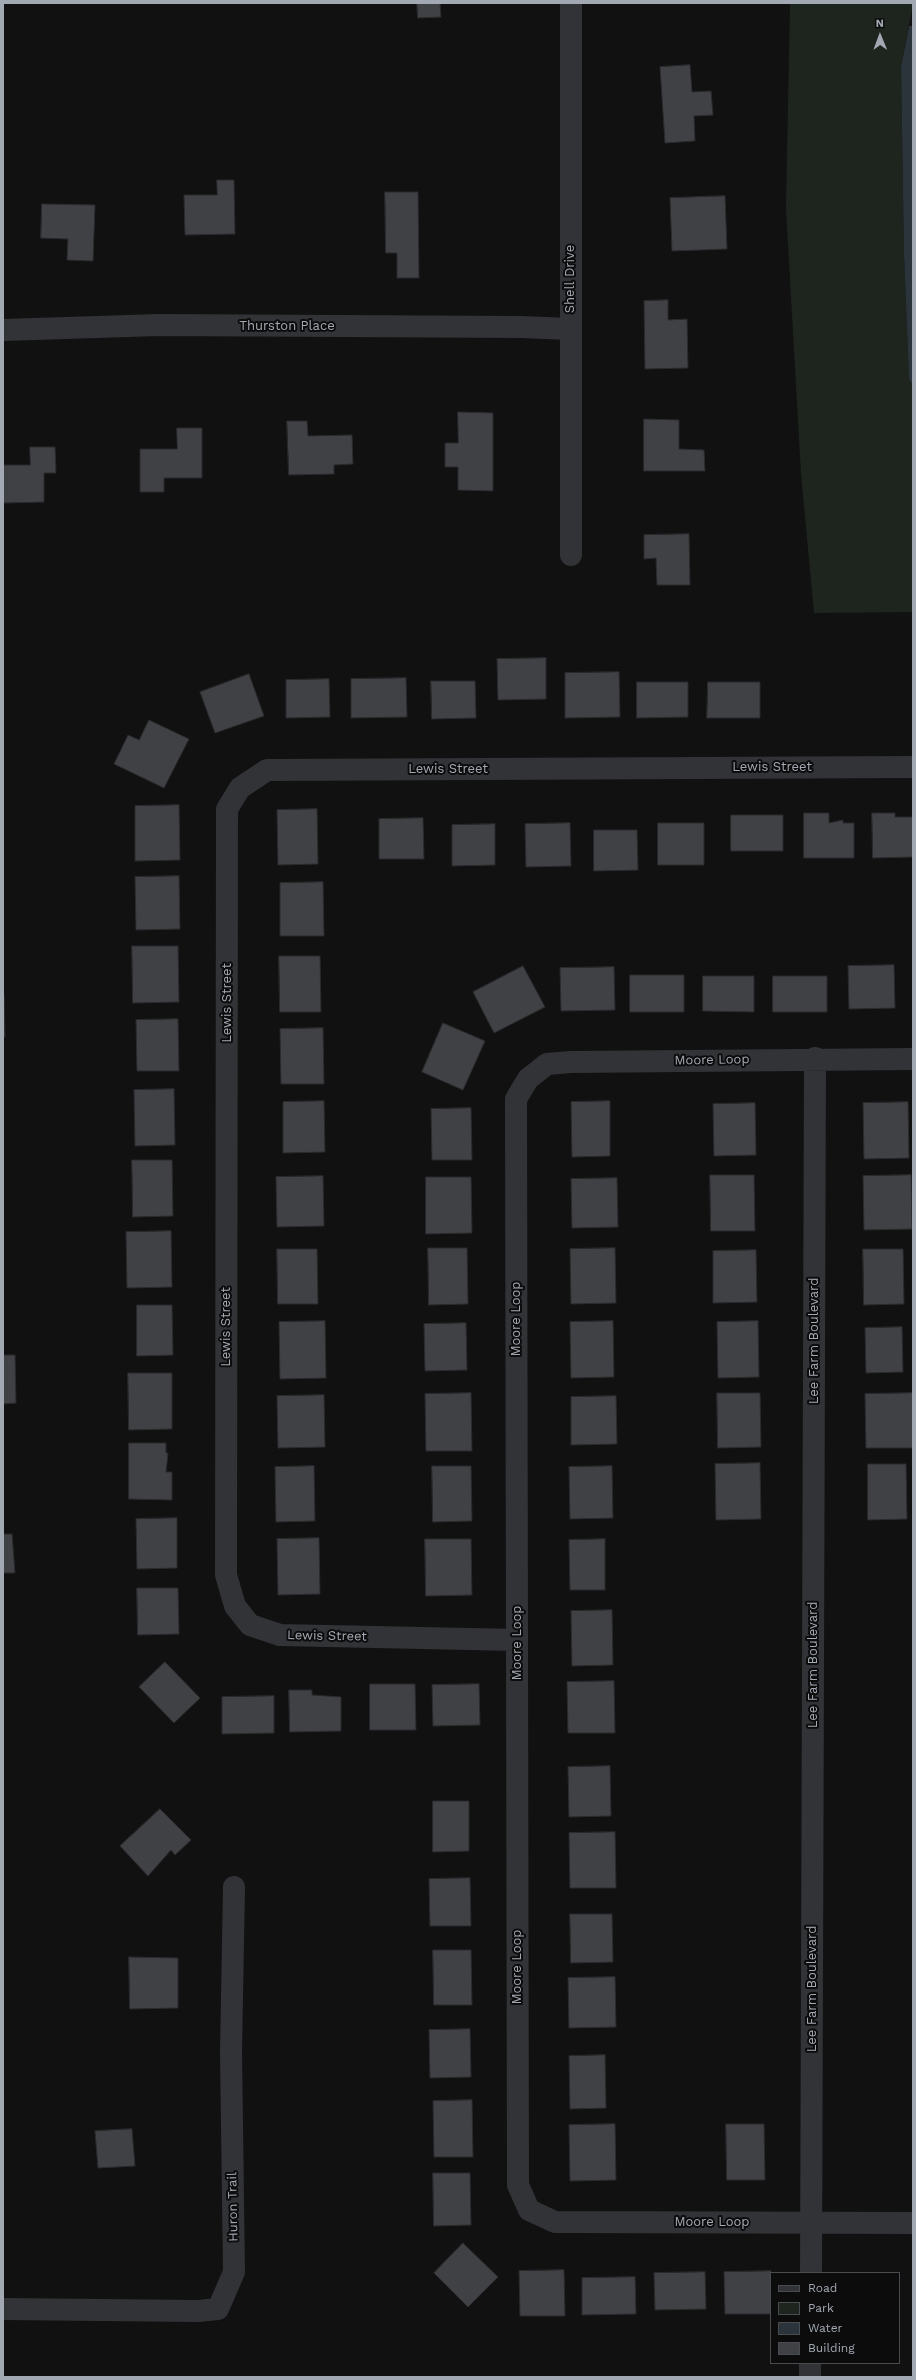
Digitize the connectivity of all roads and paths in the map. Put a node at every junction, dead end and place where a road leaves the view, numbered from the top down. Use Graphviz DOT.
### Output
graph roads {
  1 [pos="570,3"];
  2 [pos="570,329"];
  3 [pos="3,330"];
  4 [pos="571,555"];
  5 [pos="913,767"];
  6 [pos="815,1058"];
  7 [pos="913,1059"];
  8 [pos="517,1640"];
  9 [pos="234,1888"];
  10 [pos="811,2222"];
  11 [pos="913,2223"];
  12 [pos="810,2272"];
  13 [pos="3,2309"];
  14 [pos="810,2364"];
  15 [pos="810,2377"];
  1 -- 2 [label="street, Shell Drive"];
  2 -- 3 [label="street, Thurston Place"];
  2 -- 4 [label="street, Shell Drive"];
  5 -- 8 [label="street, Lewis Street"];
  6 -- 7 [label="street, Moore Loop"];
  6 -- 8 [label="street, Moore Loop"];
  6 -- 10 [label="street, Lee Farm Boulevard"];
  8 -- 10 [label="street, Moore Loop"];
  9 -- 13 [label="street, Huron Trail"];
  10 -- 11 [label="street, Moore Loop"];
  10 -- 12 [label="street, Lee Farm Boulevard"];
  14 -- 15 [label="street"];
}
